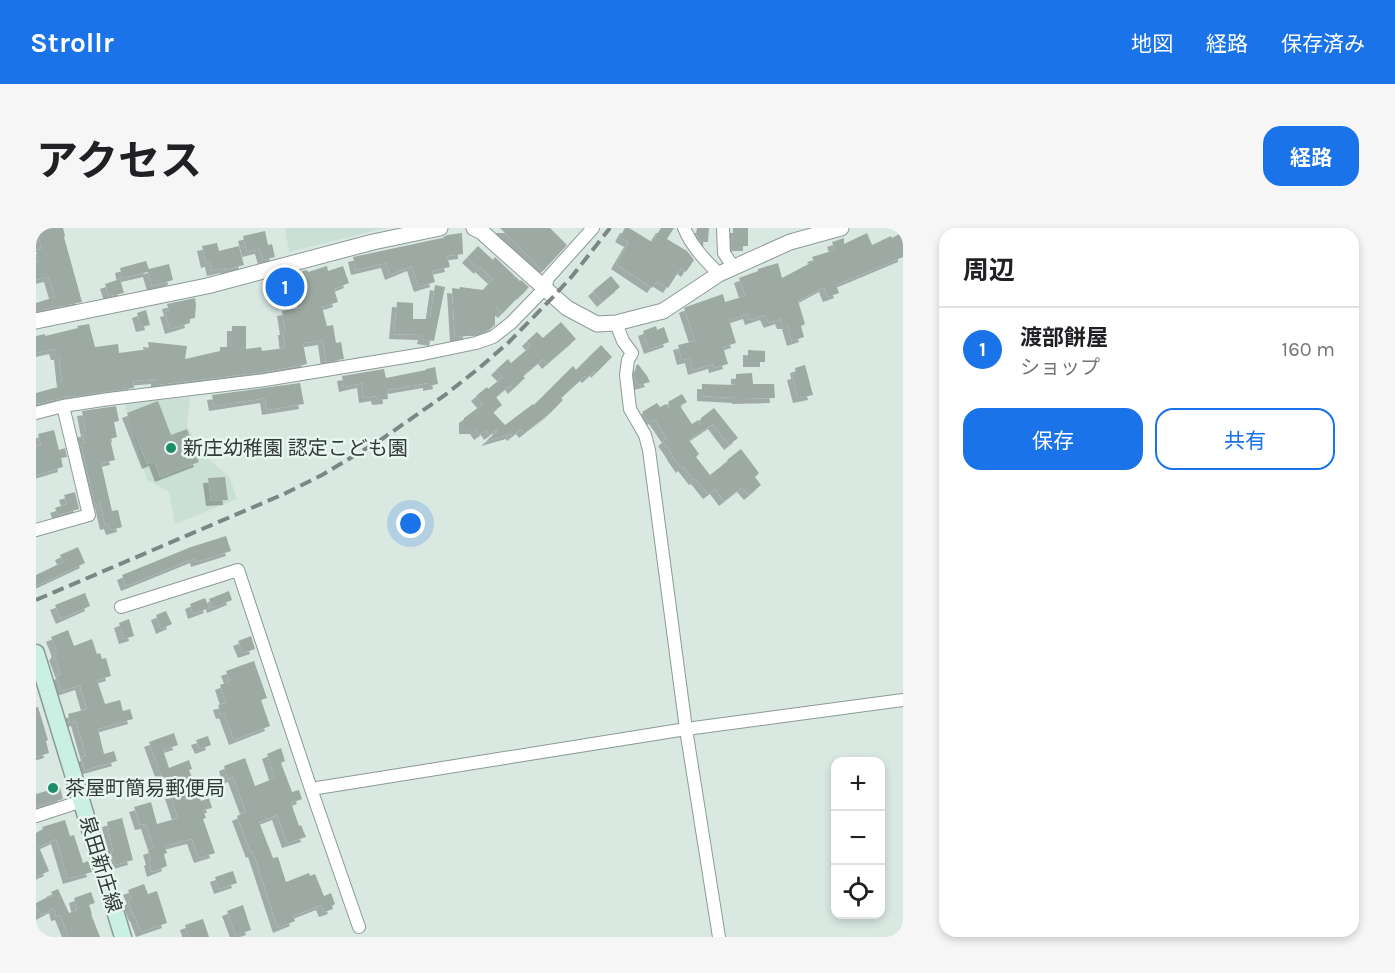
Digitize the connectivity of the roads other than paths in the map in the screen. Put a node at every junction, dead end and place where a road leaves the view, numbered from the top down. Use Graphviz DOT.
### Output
graph roads {
  1 [pos="440,228"];
  2 [pos="474,228"];
  3 [pos="593,228"];
  4 [pos="684,228"];
  5 [pos="723,228"];
  6 [pos="840,228"];
  7 [pos="727,271"];
  8 [pos="545,288"];
  9 [pos="36,321"];
  10 [pos="616,323"];
  11 [pos="63,406"];
  12 [pos="36,413"];
  13 [pos="36,530"];
  14 [pos="121,607"];
  15 [pos="36,653"];
  16 [pos="903,700"];
  17 [pos="686,729"];
  18 [pos="311,789"];
  19 [pos="82,801"];
  20 [pos="36,816"];
  21 [pos="359,927"];
  22 [pos="123,937"];
  23 [pos="719,937"];
  1 -- 9 [label="street"];
  2 -- 8 [label="street"];
  3 -- 8 [label="street"];
  4 -- 7 [label="street"];
  5 -- 7 [label="street"];
  6 -- 7 [label="street"];
  7 -- 10 [label="street"];
  8 -- 10 [label="street"];
  8 -- 11 [label="street"];
  10 -- 17 [label="street"];
  11 -- 12 [label="street"];
  11 -- 13 [label="street"];
  14 -- 18 [label="street"];
  15 -- 19 [label="main road, 泉田新庄線"];
  16 -- 17 [label="street"];
  17 -- 18 [label="street"];
  17 -- 23 [label="street"];
  18 -- 21 [label="street"];
  19 -- 20 [label="street"];
  19 -- 22 [label="main road, 泉田新庄線"];
}
